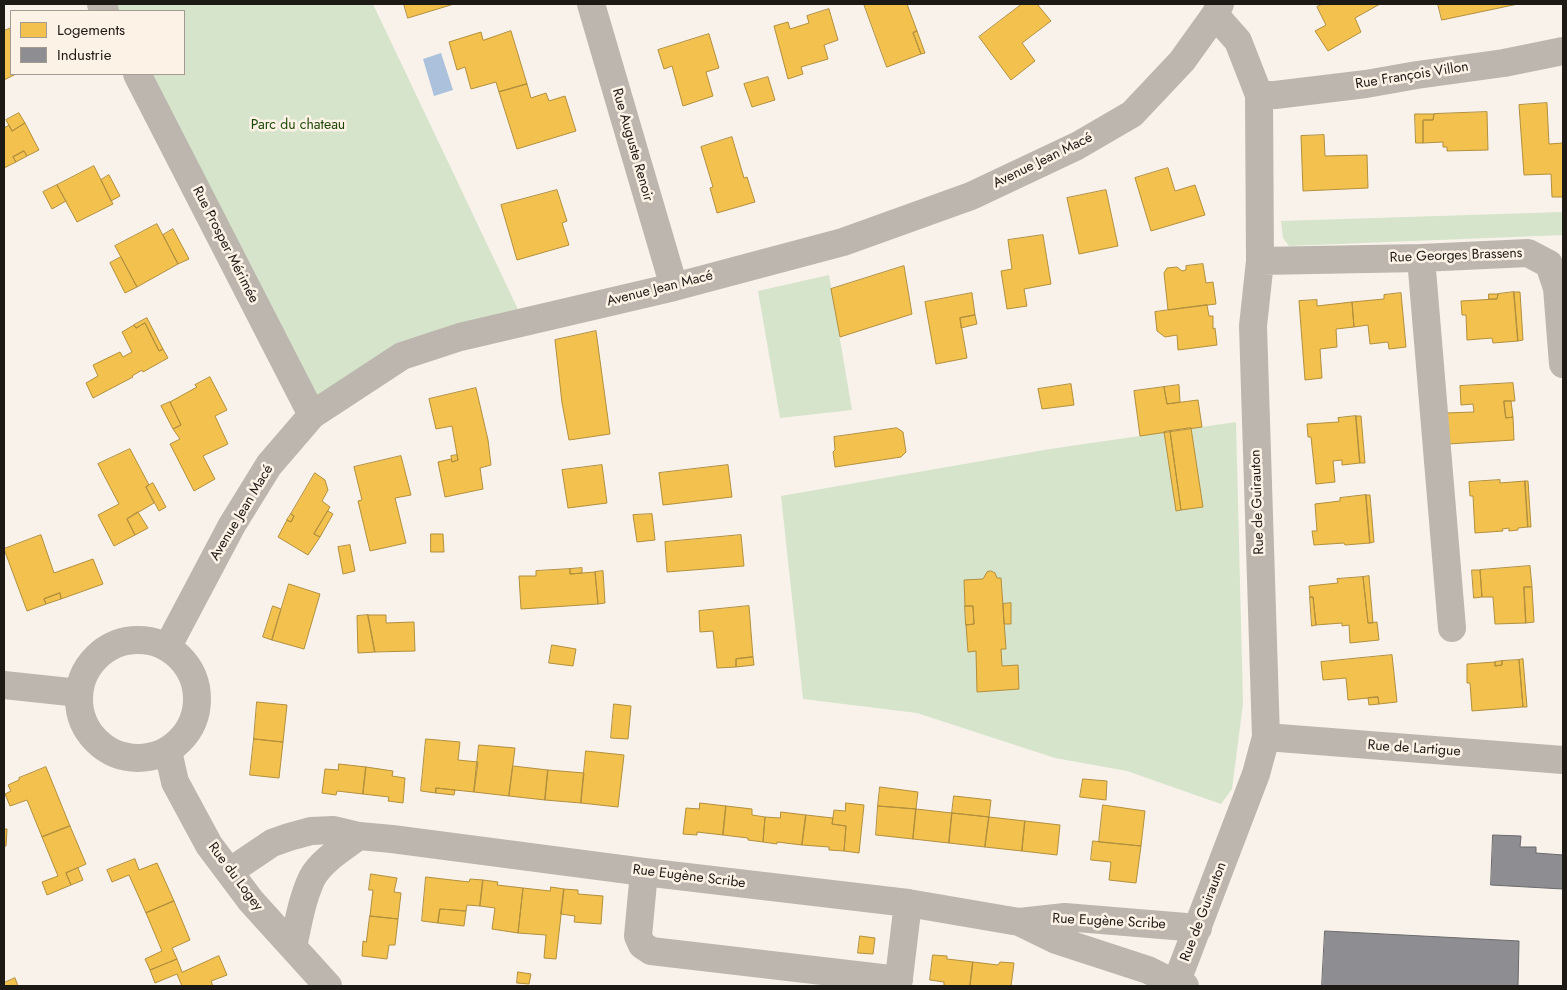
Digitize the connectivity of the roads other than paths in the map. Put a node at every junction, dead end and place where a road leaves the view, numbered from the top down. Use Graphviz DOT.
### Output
graph roads {
  1 [pos="591,4"];
  2 [pos="1218,10"];
  3 [pos="1563,51"];
  4 [pos="138,75"];
  5 [pos="1259,95"];
  6 [pos="1421,258"];
  7 [pos="1260,261"];
  8 [pos="674,287"];
  9 [pos="1563,364"];
  10 [pos="312,415"];
  11 [pos="1452,628"];
  12 [pos="168,646"];
  13 [pos="4,685"];
  14 [pos="79,693"];
  15 [pos="1266,737"];
  16 [pos="168,751"];
  17 [pos="1563,760"];
  18 [pos="359,836"];
  19 [pos="229,872"];
  20 [pos="644,872"];
  21 [pos="908,903"];
  22 [pos="1019,922"];
  23 [pos="1198,928"];
  24 [pos="293,947"];
  25 [pos="899,983"];
  26 [pos="1179,985"];
  27 [pos="328,986"];
  1 -- 8 [label="street, Rue Auguste Renoir"];
  2 -- 5 [label="street, Rue de Guirauton"];
  2 -- 8 [label="street, Avenue Jean Macé"];
  3 -- 5 [label="street, Rue François Villon"];
  4 -- 10 [label="street, Rue Prosper Mérimée"];
  5 -- 7 [label="street, Rue de Guirauton"];
  6 -- 7 [label="street, Rue Georges Brassens"];
  6 -- 9 [label="street, Rue Georges Brassens"];
  6 -- 11 [label="street"];
  7 -- 15 [label="street, Rue de Guirauton"];
  8 -- 10 [label="street, Avenue Jean Macé"];
  10 -- 12 [label="street, Avenue Jean Macé"];
  12 -- 14 [label="street"];
  12 -- 16 [label="street"];
  13 -- 14 [label="street"];
  14 -- 16 [label="street"];
  15 -- 17 [label="street, Rue de Lartigue"];
  15 -- 23 [label="street, Rue de Guirauton"];
  16 -- 19 [label="street, Rue du Logey"];
  18 -- 19 [label="street, Rue Eugène Scribe"];
  18 -- 20 [label="street, Rue Eugène Scribe"];
  18 -- 24 [label="street"];
  19 -- 24 [label="street, Rue du Logey"];
  20 -- 21 [label="street, Rue Eugène Scribe"];
  20 -- 25 [label="street"];
  21 -- 22 [label="street, Rue Eugène Scribe"];
  21 -- 25 [label="street"];
  22 -- 23 [label="street, Rue Eugène Scribe"];
  22 -- 26 [label="street, Rue Eugène Scribe"];
  23 -- 26 [label="street, Rue de Guirauton"];
  24 -- 27 [label="street, Rue du Logey"];
}
